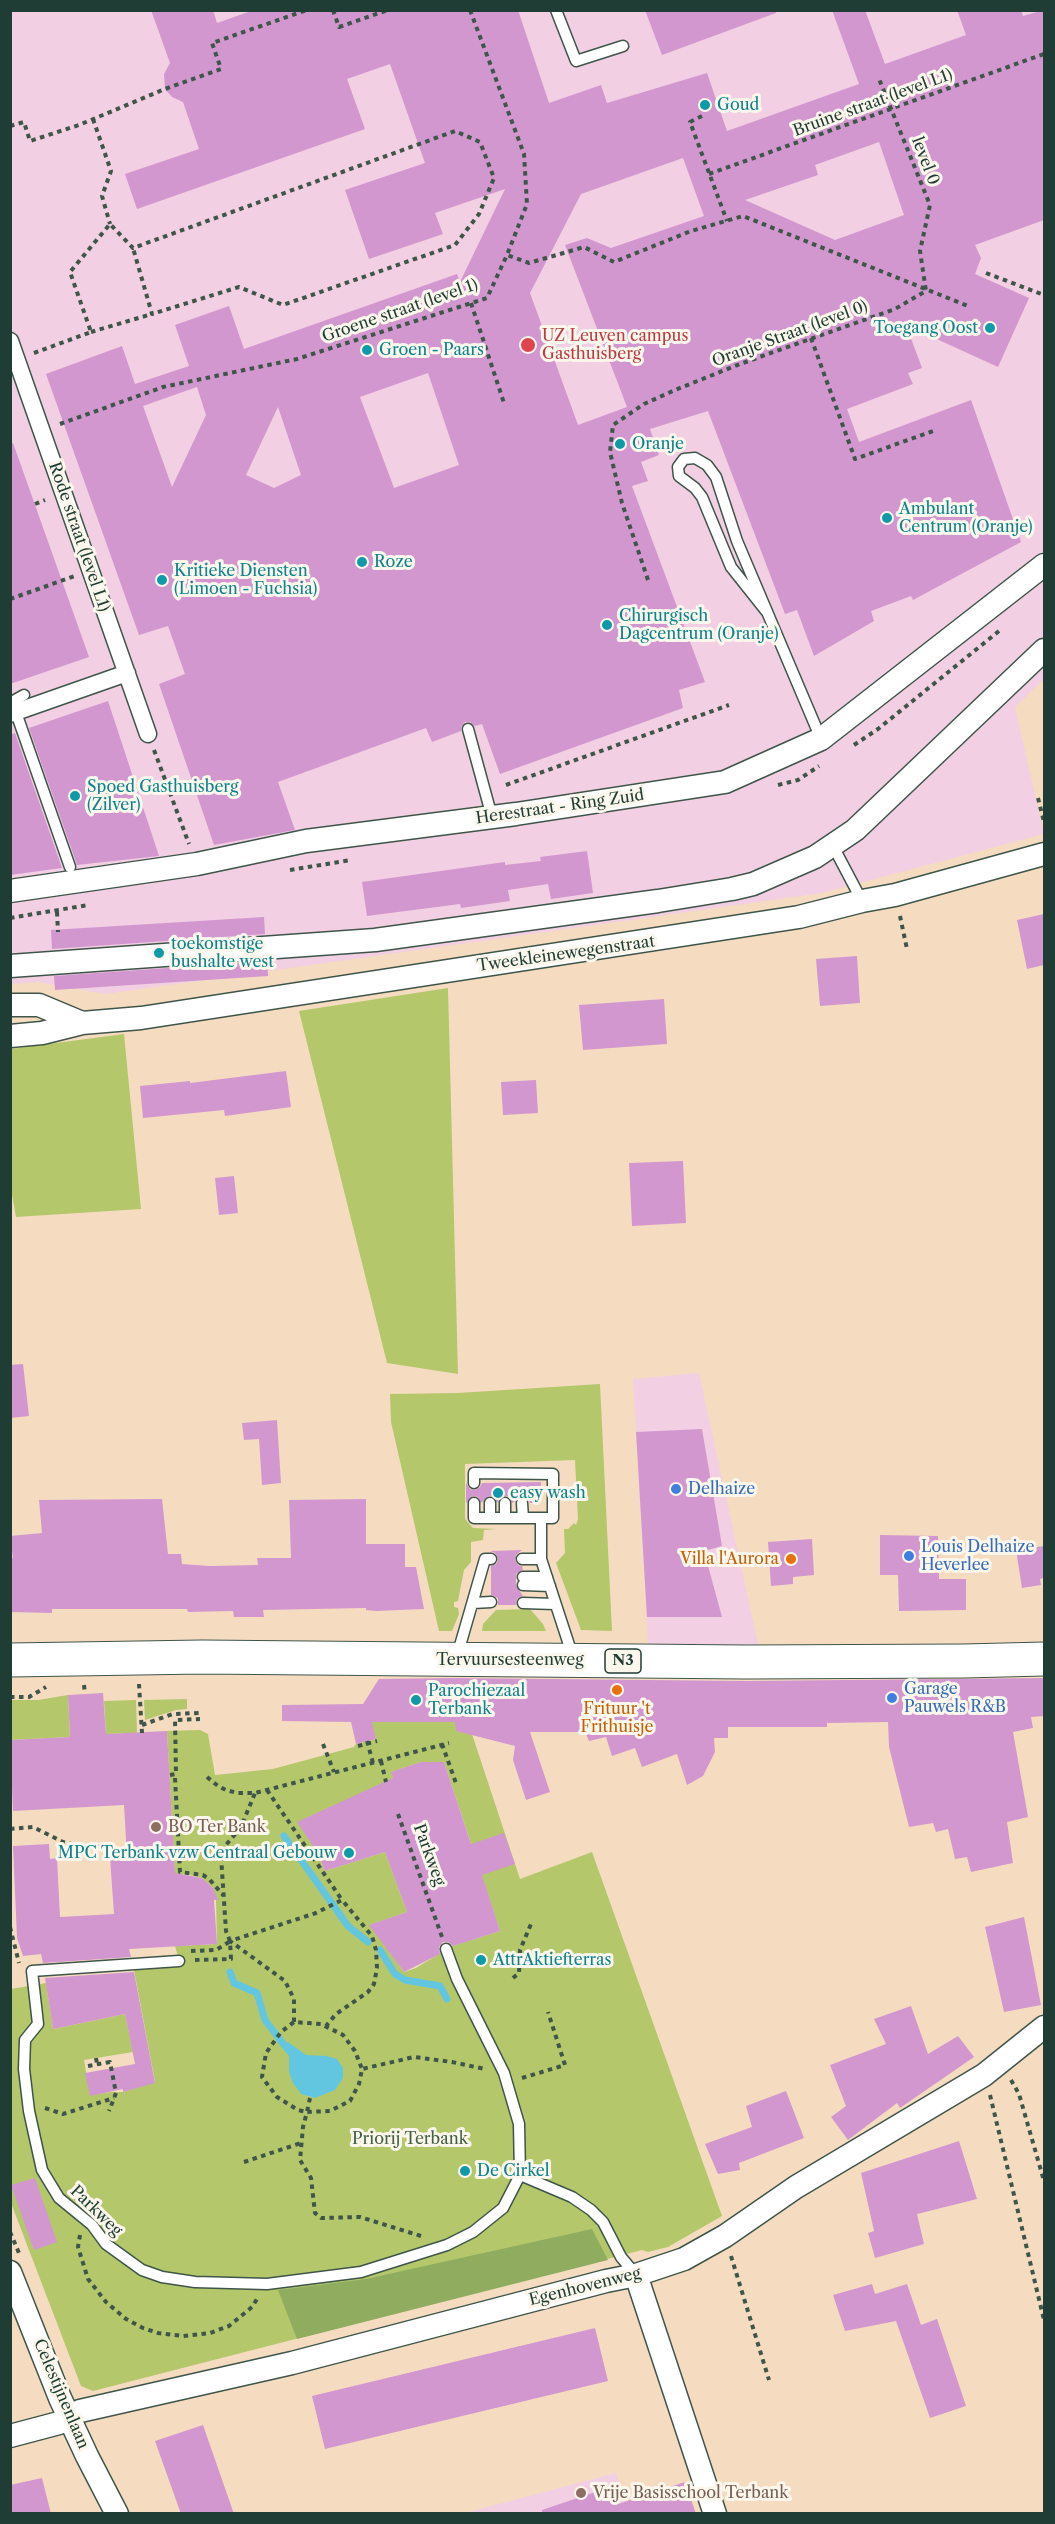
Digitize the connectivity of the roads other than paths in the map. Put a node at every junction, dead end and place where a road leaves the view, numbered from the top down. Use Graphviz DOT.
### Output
graph roads {
  1 [pos="556,10"];
  2 [pos="623,46"];
  3 [pos="10,341"];
  4 [pos="1044,565"];
  5 [pos="766,611"];
  6 [pos="1044,650"];
  7 [pos="127,673"];
  8 [pos="24,695"];
  9 [pos="10,714"];
  10 [pos="468,729"];
  11 [pos="148,734"];
  12 [pos="821,740"];
  13 [pos="492,817"];
  14 [pos="833,846"];
  15 [pos="1044,854"];
  16 [pos="72,874"];
  17 [pos="10,891"];
  18 [pos="862,901"];
  19 [pos="10,966"];
  20 [pos="10,1005"];
  21 [pos="82,1023"];
  22 [pos="10,1036"];
  23 [pos="474,1483"];
  24 [pos="474,1503"];
  25 [pos="490,1503"];
  26 [pos="505,1503"];
  27 [pos="522,1503"];
  28 [pos="490,1518"];
  29 [pos="505,1518"];
  30 [pos="523,1518"];
  31 [pos="541,1518"];
  32 [pos="490,1559"];
  33 [pos="522,1559"];
  34 [pos="541,1559"];
  35 [pos="523,1581"];
  36 [pos="548,1581"];
  37 [pos="491,1602"];
  38 [pos="472,1603"];
  39 [pos="523,1603"];
  40 [pos="555,1604"];
  41 [pos="456,1659"];
  42 [pos="1044,1659"];
  43 [pos="10,1660"];
  44 [pos="574,1660"];
  45 [pos="446,1948"];
  46 [pos="179,1960"];
  47 [pos="1044,2027"];
  48 [pos="520,2175"];
  49 [pos="10,2272"];
  50 [pos="636,2275"];
  51 [pos="69,2417"];
  52 [pos="10,2436"];
  53 [pos="117,2514"];
  54 [pos="715,2514"];
  1 -- 2 [label="lane"];
  3 -- 7 [label="street, Rode straat (level L1)"];
  4 -- 12 [label="street, Herestraat - Ring Zuid"];
  5 -- 5 [label="lane"];
  5 -- 12 [label="lane"];
  6 -- 14 [label="street"];
  7 -- 9 [label="street"];
  7 -- 11 [label="street, Rode straat (level L1)"];
  8 -- 16 [label="lane"];
  10 -- 13 [label="lane"];
  12 -- 13 [label="street, Herestraat - Ring Zuid"];
  13 -- 16 [label="street, Herestraat - Ring Zuid"];
  14 -- 18 [label="lane"];
  14 -- 19 [label="street"];
  15 -- 18 [label="street, Tweekleinewegenstraat"];
  16 -- 17 [label="street, Herestraat - Ring Zuid"];
  18 -- 21 [label="street, Tweekleinewegenstraat"];
  20 -- 21 [label="street, Tweekleinewegenstraat"];
  21 -- 22 [label="street, Tweekleinewegenstraat"];
  23 -- 31 [label="lane"];
  24 -- 28 [label="lane"];
  25 -- 28 [label="lane"];
  26 -- 29 [label="lane"];
  27 -- 30 [label="lane"];
  28 -- 29 [label="lane"];
  29 -- 30 [label="lane"];
  30 -- 31 [label="lane"];
  31 -- 34 [label="lane"];
  32 -- 38 [label="lane"];
  33 -- 34 [label="lane"];
  34 -- 36 [label="lane"];
  35 -- 36 [label="lane"];
  36 -- 40 [label="lane"];
  37 -- 38 [label="lane"];
  38 -- 41 [label="lane"];
  39 -- 40 [label="lane"];
  40 -- 44 [label="lane"];
  41 -- 43 [label="main road, Tervuursesteenweg / N3"];
  41 -- 44 [label="main road, Tervuursesteenweg / N3"];
  42 -- 44 [label="main road, Tervuursesteenweg / N3"];
  45 -- 48 [label="lane, Parkweg"];
  46 -- 48 [label="lane, Parkweg"];
  47 -- 50 [label="street, Egenhovenweg"];
  48 -- 50 [label="lane"];
  49 -- 51 [label="street, Celestijnenlaan"];
  50 -- 51 [label="street, Egenhovenweg"];
  50 -- 54 [label="street"];
  51 -- 52 [label="street, Egenhovenweg"];
  51 -- 53 [label="street, Celestijnenlaan"];
}
